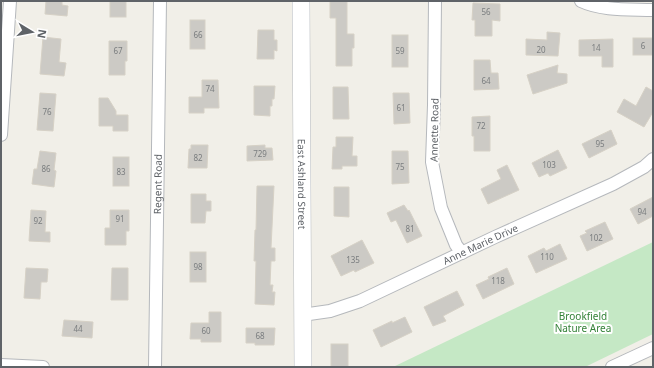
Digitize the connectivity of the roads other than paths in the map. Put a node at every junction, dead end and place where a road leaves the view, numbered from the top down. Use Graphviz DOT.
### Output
graph roads {
  1 [pos="10,1"];
  2 [pos="160,1"];
  3 [pos="301,1"];
  4 [pos="435,1"];
  5 [pos="581,1"];
  6 [pos="653,10"];
  7 [pos="1,135"];
  8 [pos="653,159"];
  9 [pos="462,253"];
  10 [pos="302,315"];
  11 [pos="653,348"];
  12 [pos="638,362"];
  13 [pos="1,365"];
  14 [pos="43,367"];
  15 [pos="155,367"];
  16 [pos="303,367"];
  17 [pos="612,367"];
  1 -- 7 [label="street"];
  2 -- 15 [label="street, Regent Road"];
  3 -- 10 [label="main road, East Ashland Street"];
  4 -- 9 [label="street, Annette Road"];
  5 -- 6 [label="street"];
  8 -- 9 [label="street, Anne Marie Drive"];
  9 -- 10 [label="street, Anne Marie Drive"];
  10 -- 16 [label="main road, East Ashland Street"];
  11 -- 12 [label="street"];
  12 -- 17 [label="street"];
  13 -- 14 [label="street"];
}
